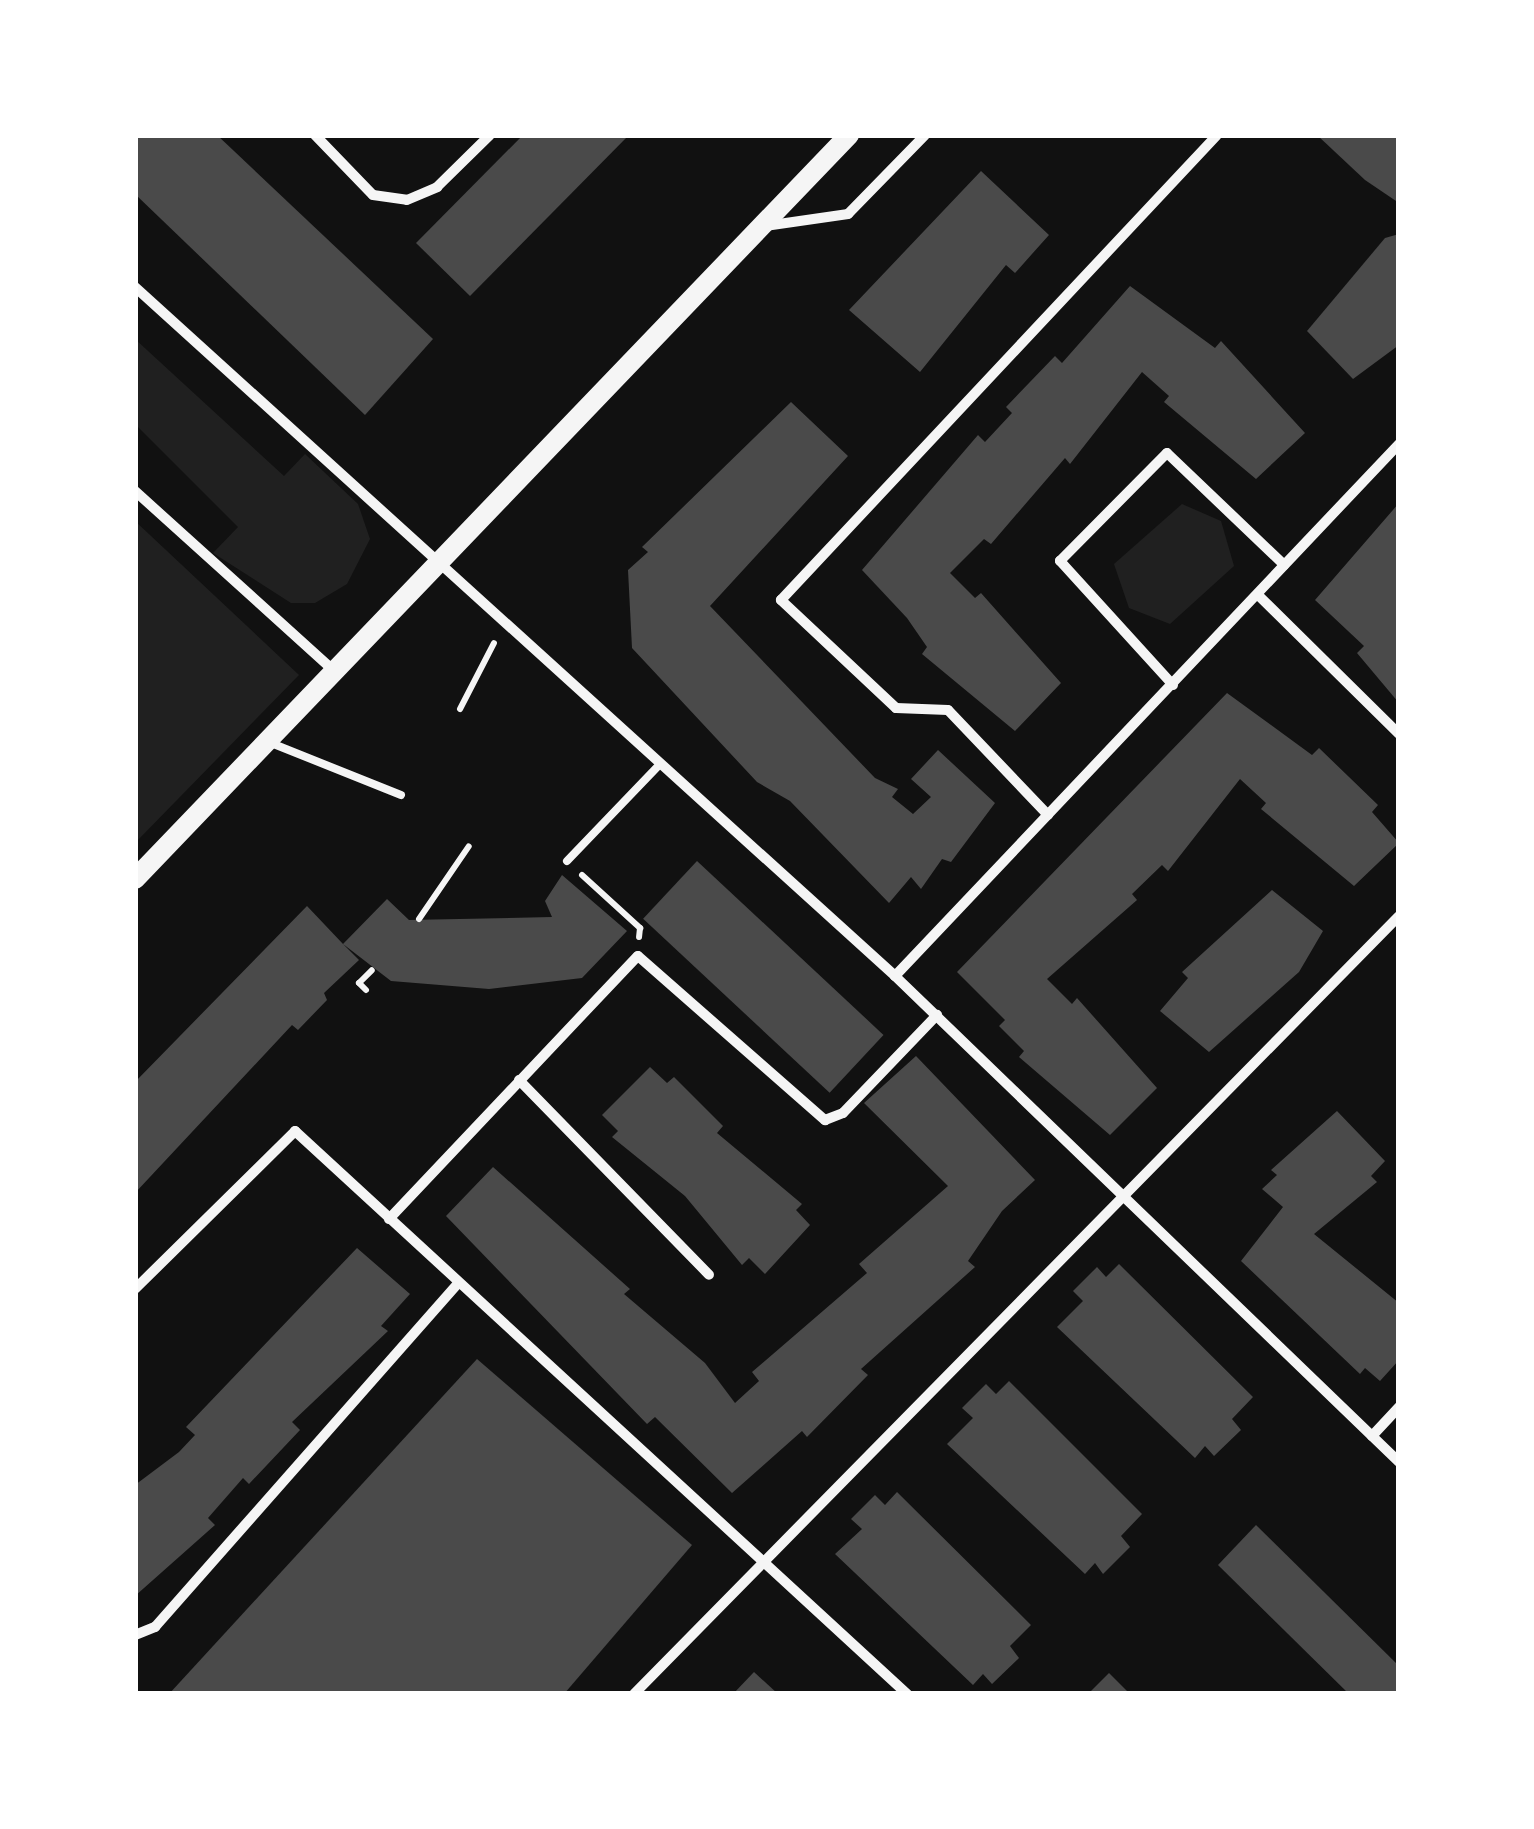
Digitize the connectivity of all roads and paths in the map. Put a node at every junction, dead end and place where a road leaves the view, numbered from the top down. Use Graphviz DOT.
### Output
graph roads {
  1 [pos="315,135"];
  2 [pos="490,135"];
  3 [pos="849,135"];
  4 [pos="925,135"];
  5 [pos="1218,135"];
  6 [pos="760,227"];
  7 [pos="135,287"];
  8 [pos="1399,444"];
  9 [pos="135,491"];
  10 [pos="439,562"];
  11 [pos="1284,565"];
  12 [pos="1258,595"];
  13 [pos="504,624"];
  14 [pos="334,672"];
  15 [pos="1173,685"];
  16 [pos="460,709"];
  17 [pos="1399,734"];
  18 [pos="267,742"];
  19 [pos="657,767"];
  20 [pos="401,795"];
  21 [pos="1048,815"];
  22 [pos="469,846"];
  23 [pos="567,861"];
  24 [pos="135,879"];
  25 [pos="1399,916"];
  26 [pos="419,919"];
  27 [pos="638,956"];
  28 [pos="372,970"];
  29 [pos="896,976"];
  30 [pos="366,990"];
  31 [pos="937,1015"];
  32 [pos="519,1080"];
  33 [pos="1126,1192"];
  34 [pos="389,1219"];
  35 [pos="709,1275"];
  36 [pos="458,1285"];
  37 [pos="135,1289"];
  38 [pos="1399,1407"];
  39 [pos="1372,1436"];
  40 [pos="1399,1462"];
  41 [pos="756,1562"];
  42 [pos="135,1635"];
  43 [pos="900,1692"];
  44 [pos="634,1694"];
  1 -- 2 [label="street"];
  3 -- 6 [label="main road"];
  4 -- 6 [label="street"];
  5 -- 21 [label="street"];
  6 -- 10 [label="main road"];
  7 -- 10 [label="street"];
  8 -- 11 [label="street"];
  9 -- 14 [label="street"];
  10 -- 13 [label="street"];
  10 -- 14 [label="main road"];
  11 -- 12 [label="street"];
  11 -- 15 [label="street"];
  12 -- 15 [label="street"];
  12 -- 17 [label="street"];
  13 -- 16 [label="path"];
  13 -- 19 [label="street"];
  14 -- 18 [label="main road"];
  15 -- 21 [label="street"];
  18 -- 20 [label="lane"];
  18 -- 24 [label="main road"];
  19 -- 23 [label="lane"];
  19 -- 29 [label="street"];
  21 -- 29 [label="street"];
  22 -- 26 [label="path"];
  23 -- 27 [label="path"];
  25 -- 33 [label="street"];
  27 -- 31 [label="street"];
  27 -- 32 [label="street"];
  28 -- 30 [label="path"];
  29 -- 31 [label="street"];
  31 -- 33 [label="street"];
  32 -- 34 [label="street"];
  32 -- 35 [label="street"];
  33 -- 39 [label="street"];
  33 -- 41 [label="street"];
  34 -- 36 [label="street"];
  34 -- 37 [label="street"];
  36 -- 41 [label="street"];
  36 -- 42 [label="street"];
  38 -- 39 [label="street"];
  39 -- 40 [label="street"];
  41 -- 43 [label="street"];
  41 -- 44 [label="street"];
}
